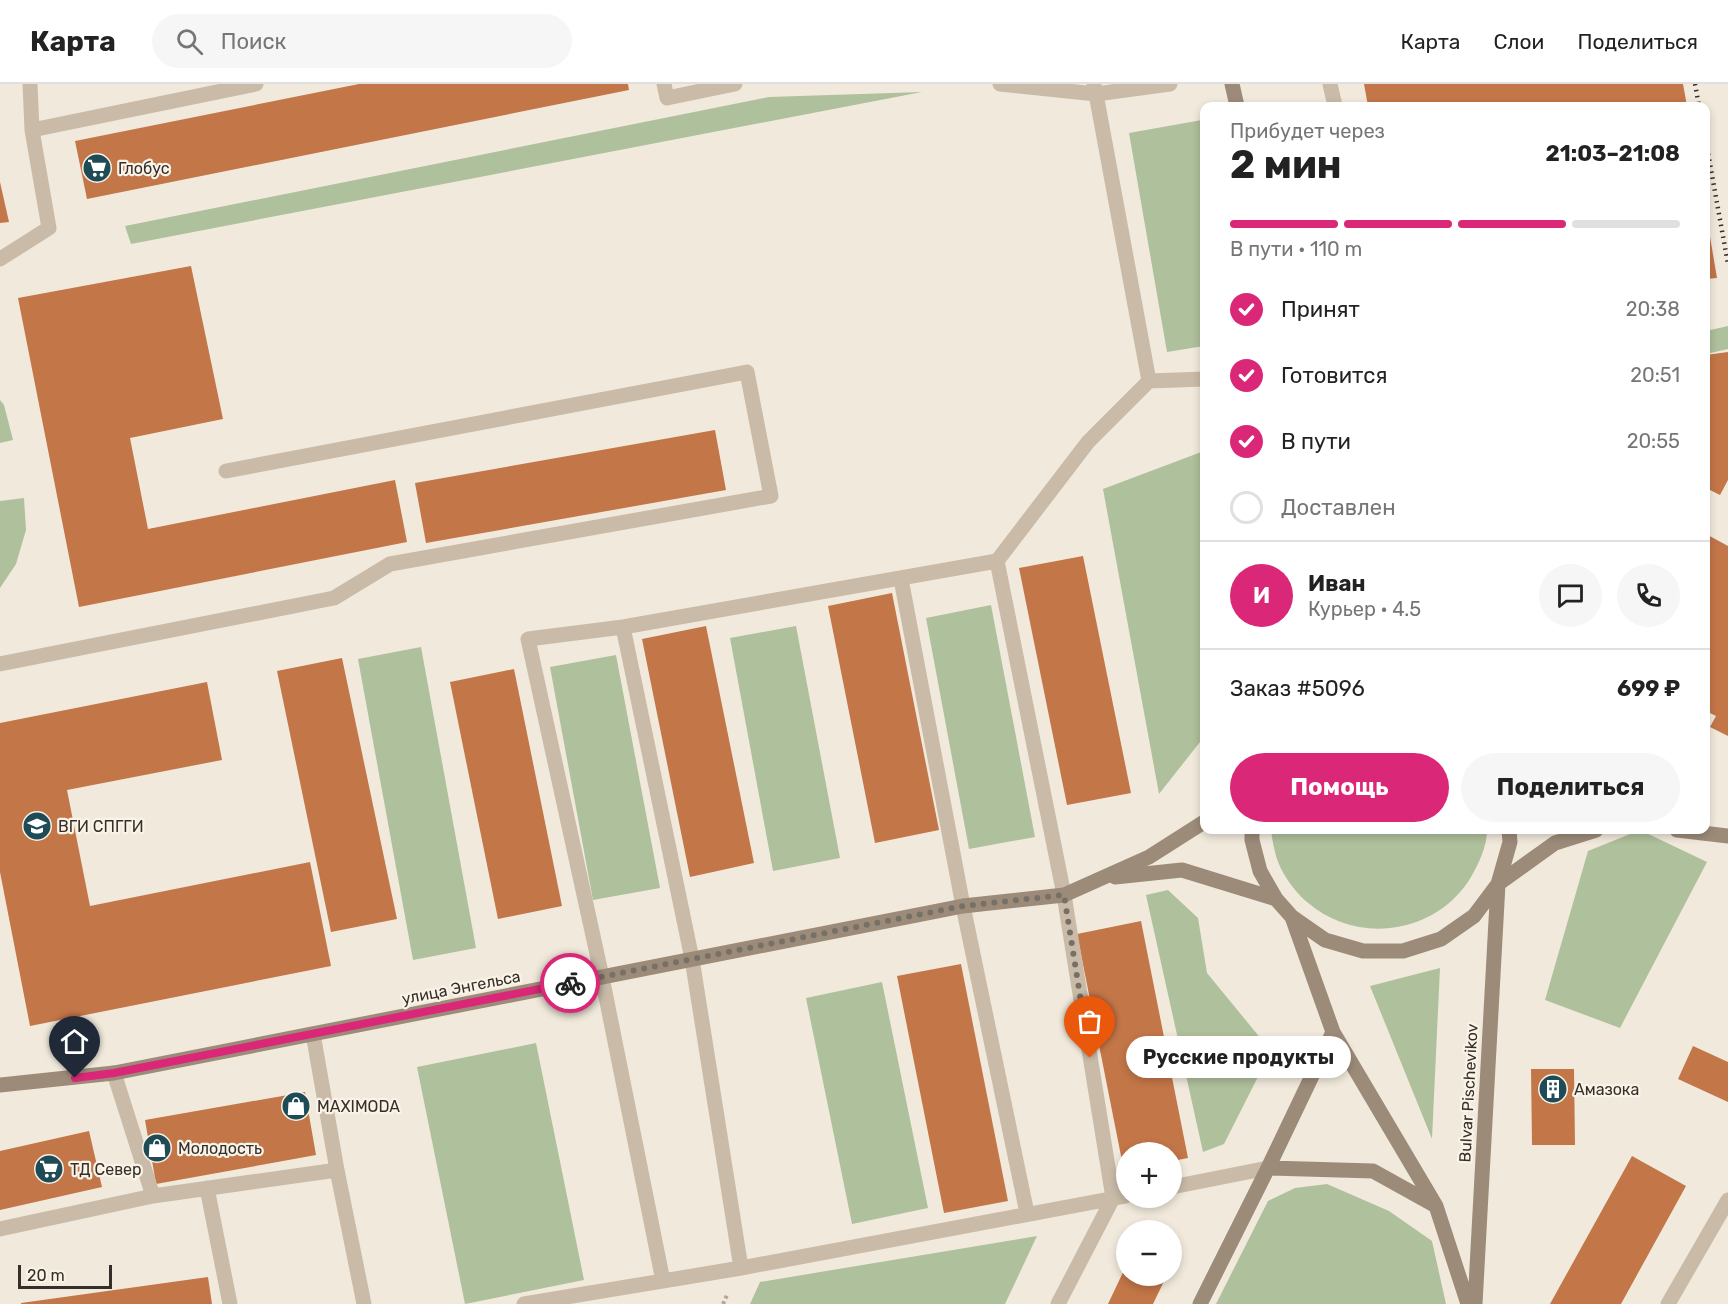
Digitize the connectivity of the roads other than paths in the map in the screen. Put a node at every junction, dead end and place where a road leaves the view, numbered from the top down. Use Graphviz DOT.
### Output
graph roads {
  1 [pos="30,84"];
  2 [pos="256,84"];
  3 [pos="664,84"];
  4 [pos="735,84"];
  5 [pos="1000,84"];
  6 [pos="1170,84"];
  7 [pos="1232,84"];
  8 [pos="1330,84"];
  9 [pos="1095,89"];
  10 [pos="1236,102"];
  11 [pos="1334,102"];
  12 [pos="32,130"];
  13 [pos="0,259"];
  14 [pos="1200,379"];
  15 [pos="1149,381"];
  16 [pos="225,471"];
  17 [pos="997,561"];
  18 [pos="901,579"];
  19 [pos="623,627"];
  20 [pos="0,664"];
  21 [pos="1200,825"];
  22 [pos="1710,826"];
  23 [pos="1710,833"];
  24 [pos="1252,834"];
  25 [pos="1509,834"];
  26 [pos="1583,834"];
  27 [pos="1728,835"];
  28 [pos="1103,878"];
  29 [pos="1498,884"];
  30 [pos="1064,895"];
  31 [pos="1276,899"];
  32 [pos="963,906"];
  33 [pos="1292,917"];
  34 [pos="692,959"];
  35 [pos="602,977"];
  36 [pos="1333,1032"];
  37 [pos="313,1034"];
  38 [pos="114,1073"];
  39 [pos="3,1082"];
  40 [pos="1268,1168"];
  41 [pos="337,1170"];
  42 [pos="1116,1175"];
  43 [pos="1182,1185"];
  44 [pos="207,1188"];
  45 [pos="153,1196"];
  46 [pos="1116,1198"];
  47 [pos="1728,1200"];
  48 [pos="1116,1204"];
  49 [pos="1436,1206"];
  50 [pos="1027,1214"];
  51 [pos="0,1229"];
  52 [pos="741,1268"];
  53 [pos="663,1281"];
  54 [pos="230,1304"];
  55 [pos="364,1304"];
  56 [pos="524,1304"];
  57 [pos="1058,1304"];
  58 [pos="1200,1304"];
  59 [pos="1468,1304"];
  60 [pos="1475,1304"];
  61 [pos="1668,1304"];
  1 -- 12 [label="lane"];
  2 -- 12 [label="lane"];
  3 -- 4 [label="lane"];
  5 -- 9 [label="lane"];
  6 -- 9 [label="lane"];
  7 -- 10 [label="main road"];
  8 -- 11 [label="lane"];
  9 -- 15 [label="lane"];
  12 -- 13 [label="lane"];
  14 -- 15 [label="lane"];
  15 -- 17 [label="lane"];
  16 -- 20 [label="lane"];
  17 -- 18 [label="lane"];
  17 -- 30 [label="lane"];
  18 -- 19 [label="lane"];
  18 -- 32 [label="lane"];
  19 -- 34 [label="lane"];
  19 -- 35 [label="lane"];
  21 -- 28 [label="main road, улица Энгельса"];
  22 -- 27 [label="main road"];
  23 -- 27 [label="main road"];
  24 -- 31 [label="main road, Bulvar Pischevikov"];
  25 -- 29 [label="main road, Bulvar Pischevikov"];
  26 -- 29 [label="main road"];
  28 -- 30 [label="main road, улица Энгельса"];
  28 -- 31 [label="main road, улица Энгельса"];
  29 -- 33 [label="main road, Bulvar Pischevikov"];
  29 -- 60 [label="main road, Bulvar Pischevikov"];
  30 -- 32 [label="main road, улица Энгельса"];
  30 -- 42 [label="lane"];
  31 -- 33 [label="main road, Bulvar Pischevikov"];
  32 -- 34 [label="main road, улица Энгельса"];
  32 -- 50 [label="lane"];
  33 -- 36 [label="main road, Bulvar Pischevikov"];
  34 -- 35 [label="main road, улица Энгельса"];
  34 -- 52 [label="lane"];
  35 -- 37 [label="main road, улица Энгельса"];
  35 -- 53 [label="lane"];
  36 -- 40 [label="main road"];
  36 -- 49 [label="main road, Bulvar Pischevikov"];
  37 -- 38 [label="main road, улица Энгельса"];
  37 -- 41 [label="lane"];
  38 -- 39 [label="main road, улица Энгельса"];
  38 -- 45 [label="lane"];
  40 -- 43 [label="lane"];
  40 -- 49 [label="main road"];
  40 -- 58 [label="main road"];
  41 -- 44 [label="lane"];
  41 -- 55 [label="lane"];
  44 -- 45 [label="lane"];
  44 -- 54 [label="lane"];
  45 -- 51 [label="lane"];
  46 -- 50 [label="lane"];
  47 -- 61 [label="lane"];
  48 -- 57 [label="lane"];
  49 -- 59 [label="main road"];
  50 -- 52 [label="lane"];
  52 -- 53 [label="lane"];
  53 -- 56 [label="lane"];
}
